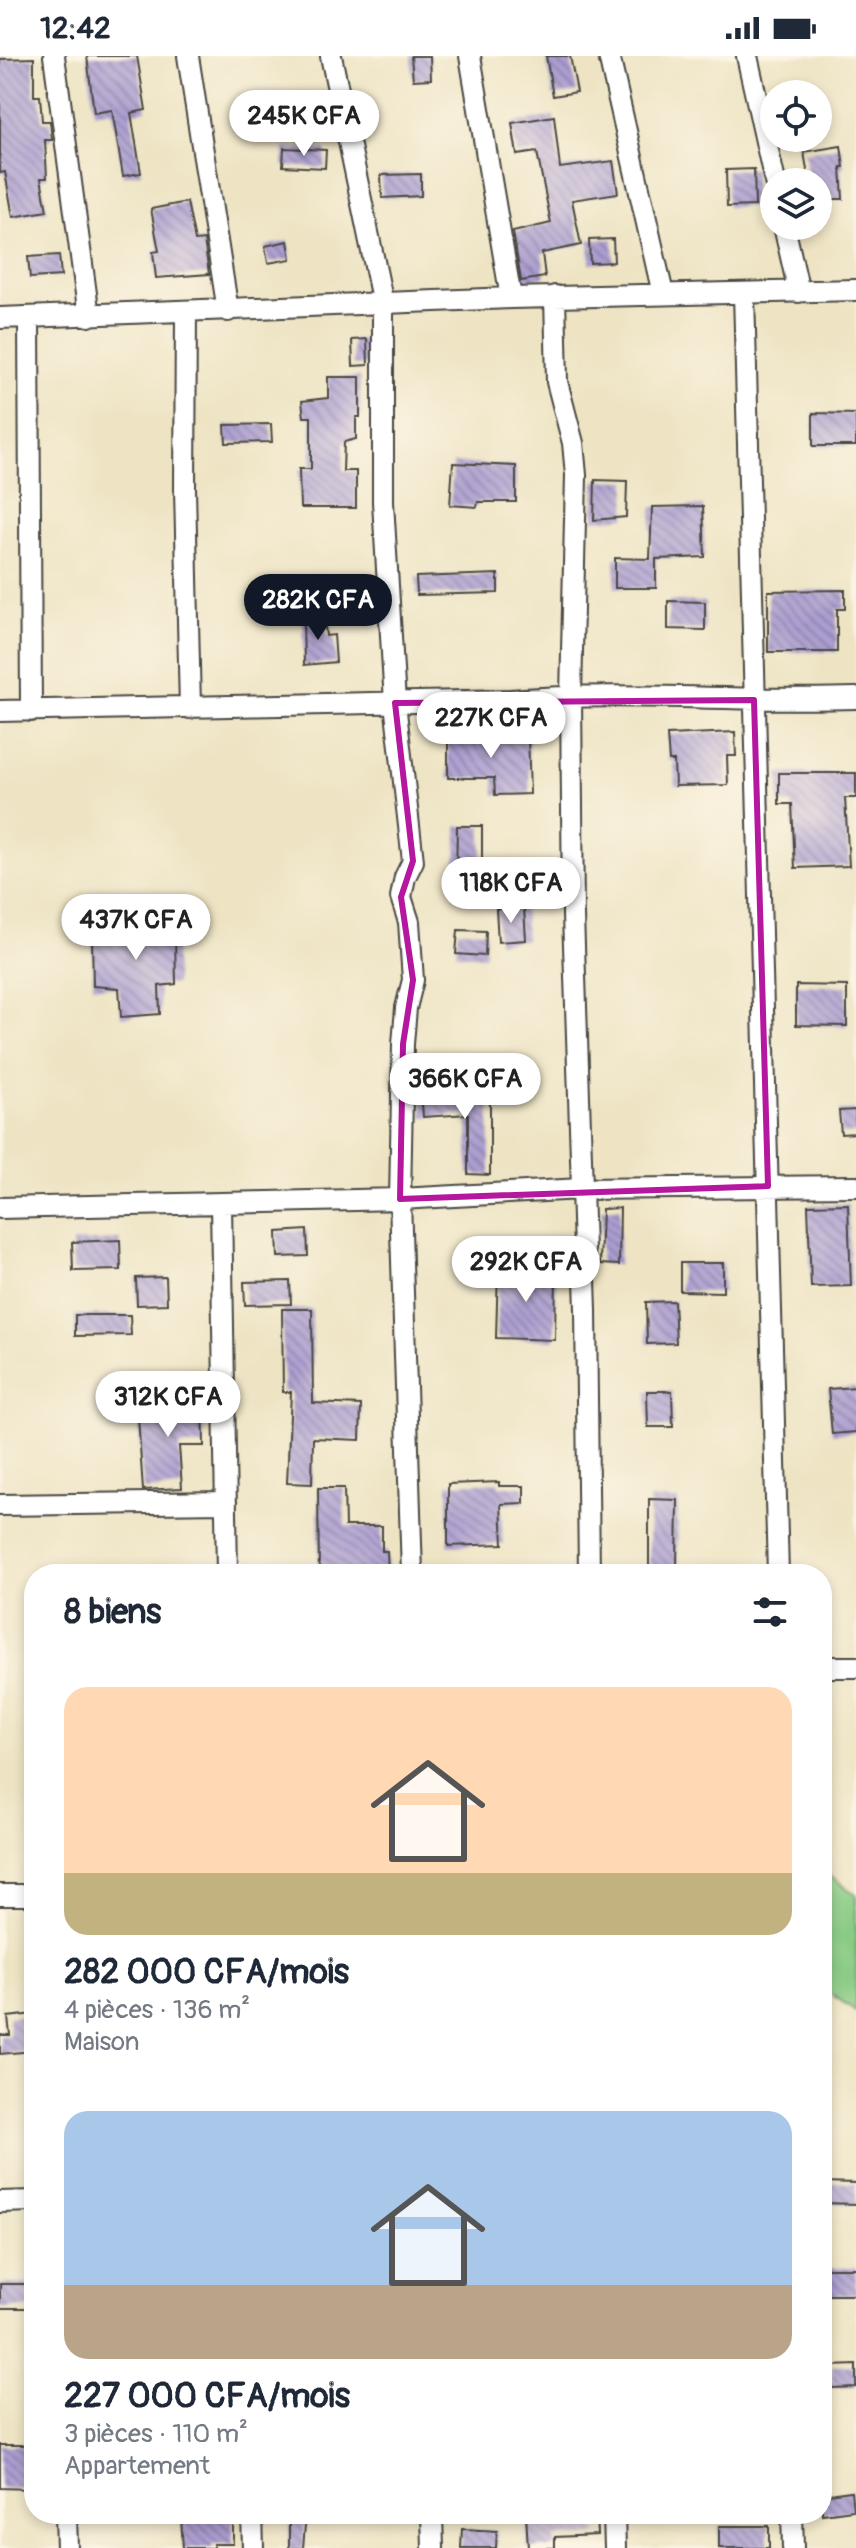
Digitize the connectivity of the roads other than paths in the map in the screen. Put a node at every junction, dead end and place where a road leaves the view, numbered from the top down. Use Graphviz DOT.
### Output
graph roads {
  1 [pos="54,56"];
  2 [pos="188,56"];
  3 [pos="331,56"];
  4 [pos="470,56"];
  5 [pos="609,56"];
  6 [pos="747,56"];
  7 [pos="772,168"];
  8 [pos="787,240"];
  9 [pos="856,290"];
  10 [pos="799,292"];
  11 [pos="744,293"];
  12 [pos="663,294"];
  13 [pos="555,296"];
  14 [pos="511,298"];
  15 [pos="383,304"];
  16 [pos="228,311"];
  17 [pos="186,312"];
  18 [pos="89,316"];
  19 [pos="0,318"];
  20 [pos="29,318"];
  21 [pos="571,696"];
  22 [pos="856,698"];
  23 [pos="754,700"];
  24 [pos="395,703"];
  25 [pos="190,708"];
  26 [pos="0,711"];
  27 [pos="31,711"];
  28 [pos="768,1186"];
  29 [pos="856,1186"];
  30 [pos="581,1189"];
  31 [pos="400,1199"];
  32 [pos="221,1203"];
  33 [pos="0,1208"];
  34 [pos="226,1502"];
  35 [pos="0,1505"];
  36 [pos="227,1564"];
  37 [pos="412,1564"];
  38 [pos="589,1564"];
  39 [pos="778,1564"];
  40 [pos="832,1667"];
  41 [pos="856,1667"];
  42 [pos="0,1895"];
  43 [pos="24,1895"];
  44 [pos="24,2201"];
  45 [pos="0,2202"];
  46 [pos="66,2524"];
  47 [pos="252,2524"];
  48 [pos="432,2524"];
  49 [pos="614,2524"];
  50 [pos="792,2524"];
  51 [pos="67,2548"];
  52 [pos="253,2548"];
  53 [pos="433,2548"];
  54 [pos="615,2548"];
  55 [pos="793,2548"];
  1 -- 18 [label="street"];
  2 -- 16 [label="street"];
  3 -- 15 [label="street"];
  4 -- 14 [label="street"];
  5 -- 12 [label="street"];
  6 -- 7 [label="street"];
  8 -- 10 [label="street"];
  9 -- 10 [label="street"];
  10 -- 11 [label="street"];
  11 -- 12 [label="street"];
  11 -- 23 [label="street"];
  12 -- 13 [label="street"];
  13 -- 14 [label="street"];
  13 -- 21 [label="street"];
  14 -- 15 [label="street"];
  15 -- 16 [label="street"];
  15 -- 24 [label="street"];
  16 -- 17 [label="street"];
  17 -- 18 [label="street"];
  17 -- 25 [label="street"];
  18 -- 20 [label="street"];
  19 -- 20 [label="street"];
  20 -- 27 [label="street"];
  21 -- 23 [label="street"];
  21 -- 24 [label="street"];
  21 -- 30 [label="street"];
  22 -- 23 [label="street"];
  23 -- 28 [label="street"];
  24 -- 25 [label="street"];
  24 -- 31 [label="street"];
  25 -- 27 [label="street"];
  26 -- 27 [label="street"];
  28 -- 29 [label="street"];
  28 -- 30 [label="street"];
  28 -- 39 [label="street"];
  30 -- 31 [label="street"];
  30 -- 38 [label="street"];
  31 -- 32 [label="street"];
  31 -- 37 [label="street"];
  32 -- 33 [label="street"];
  32 -- 34 [label="street"];
  34 -- 35 [label="street"];
  34 -- 36 [label="street"];
  40 -- 41 [label="street"];
  42 -- 43 [label="street"];
  44 -- 45 [label="street"];
  46 -- 51 [label="street"];
  47 -- 52 [label="street"];
  48 -- 53 [label="street"];
  49 -- 54 [label="street"];
  50 -- 55 [label="street"];
}
